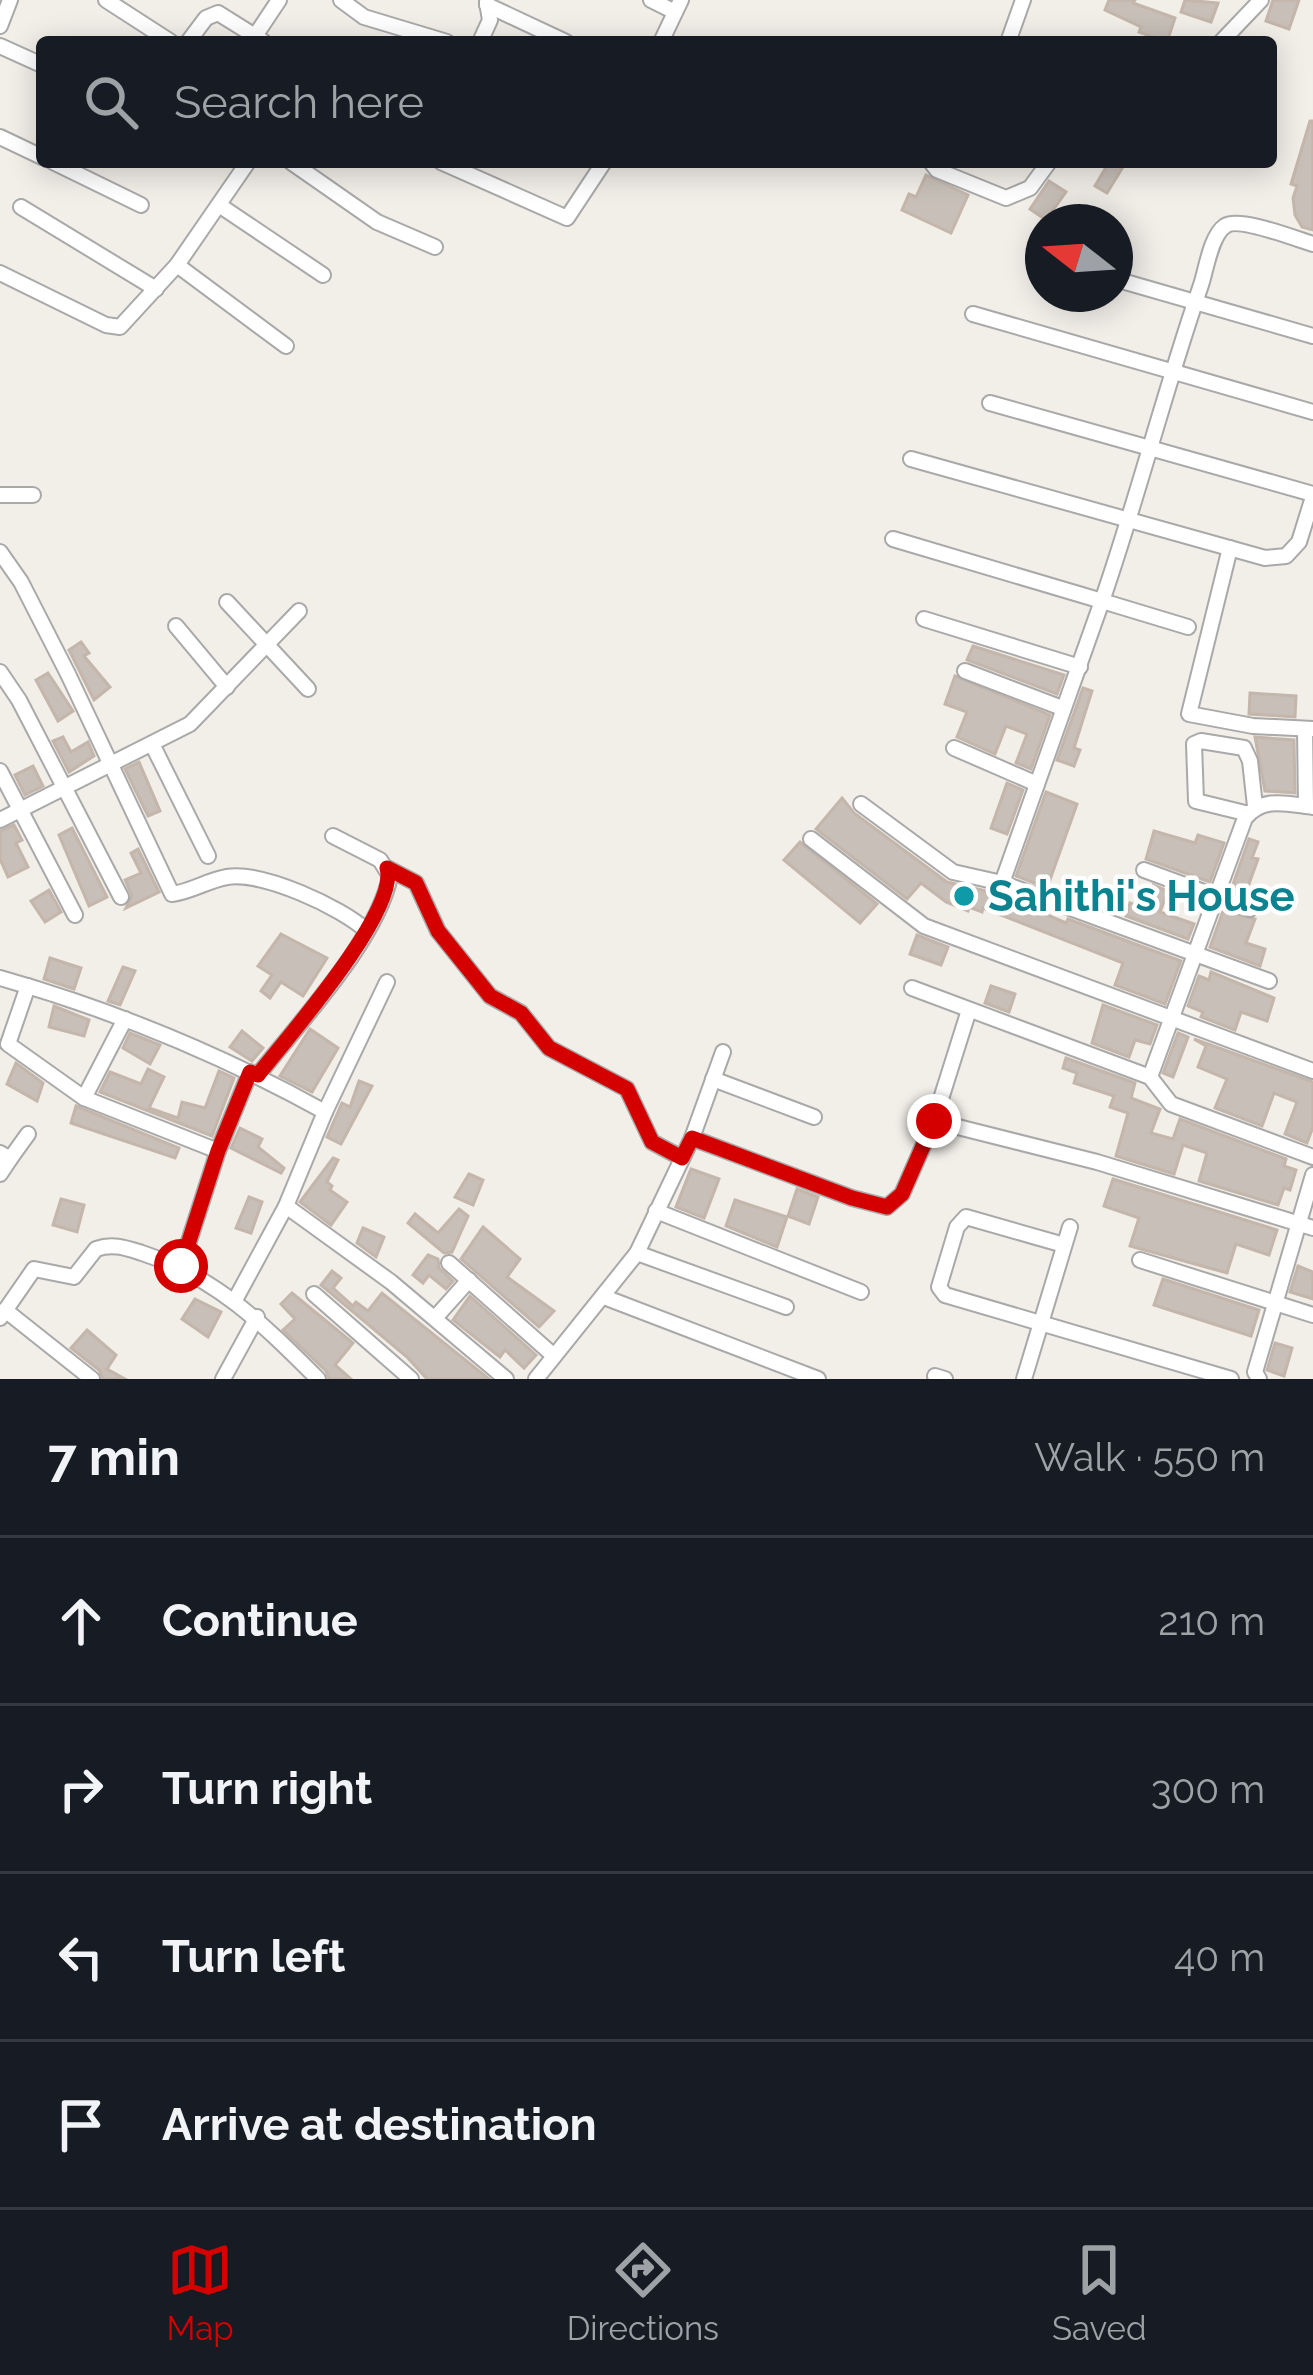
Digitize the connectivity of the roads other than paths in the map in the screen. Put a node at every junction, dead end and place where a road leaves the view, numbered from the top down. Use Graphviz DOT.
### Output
graph roads {
  1 [pos="10,0"];
  2 [pos="106,0"];
  3 [pos="341,0"];
  4 [pos="651,0"];
  5 [pos="1023,0"];
  6 [pos="1261,0"];
  7 [pos="270,3"];
  8 [pos="487,3"];
  9 [pos="678,6"];
  10 [pos="0,26"];
  11 [pos="162,36"];
  12 [pos="192,36"];
  13 [pos="250,36"];
  14 [pos="258,36"];
  15 [pos="428,36"];
  16 [pos="483,36"];
  17 [pos="554,36"];
  18 [pos="665,36"];
  19 [pos="1011,36"];
  20 [pos="1227,36"];
  21 [pos="0,46"];
  22 [pos="36,62"];
  23 [pos="0,136"];
  24 [pos="36,154"];
  25 [pos="65,168"];
  26 [pos="244,168"];
  27 [pos="300,168"];
  28 [pos="454,168"];
  29 [pos="601,168"];
  30 [pos="936,168"];
  31 [pos="1045,168"];
  32 [pos="141,205"];
  33 [pos="219,205"];
  34 [pos="21,207"];
  35 [pos="1313,244"];
  36 [pos="435,248"];
  37 [pos="177,266"];
  38 [pos="0,273"];
  39 [pos="323,274"];
  40 [pos="1133,284"];
  41 [pos="156,289"];
  42 [pos="1195,302"];
  43 [pos="973,314"];
  44 [pos="1313,336"];
  45 [pos="286,346"];
  46 [pos="1174,371"];
  47 [pos="990,404"];
  48 [pos="1313,412"];
  49 [pos="1153,449"];
  50 [pos="911,459"];
  51 [pos="0,495"];
  52 [pos="33,495"];
  53 [pos="1313,495"];
  54 [pos="1130,520"];
  55 [pos="893,539"];
  56 [pos="1230,548"];
  57 [pos="0,552"];
  58 [pos="1102,601"];
  59 [pos="227,602"];
  60 [pos="299,611"];
  61 [pos="925,619"];
  62 [pos="176,626"];
  63 [pos="1188,627"];
  64 [pos="269,646"];
  65 [pos="1080,667"];
  66 [pos="965,671"];
  67 [pos="0,672"];
  68 [pos="227,687"];
  69 [pos="308,689"];
  70 [pos="1062,709"];
  71 [pos="1309,729"];
  72 [pos="152,744"];
  73 [pos="954,748"];
  74 [pos="108,763"];
  75 [pos="0,771"];
  76 [pos="1037,784"];
  77 [pos="62,785"];
  78 [pos="861,804"];
  79 [pos="1310,806"];
  80 [pos="22,808"];
  81 [pos="1252,810"];
  82 [pos="0,820"];
  83 [pos="333,836"];
  84 [pos="811,838"];
  85 [pos="208,856"];
  86 [pos="387,868"];
  87 [pos="1144,870"];
  88 [pos="1002,883"];
  89 [pos="121,897"];
  90 [pos="1218,898"];
  91 [pos="1250,910"];
  92 [pos="75,915"];
  93 [pos="367,932"];
  94 [pos="1196,956"];
  95 [pos="0,978"];
  96 [pos="1269,981"];
  97 [pos="387,982"];
  98 [pos="28,986"];
  99 [pos="912,988"];
  100 [pos="969,1010"];
  101 [pos="125,1018"];
  102 [pos="1172,1020"];
  103 [pos="4,1042"];
  104 [pos="723,1052"];
  105 [pos="1313,1072"];
  106 [pos="254,1074"];
  107 [pos="1150,1077"];
  108 [pos="713,1079"];
  109 [pos="84,1098"];
  110 [pos="325,1112"];
  111 [pos="814,1117"];
  112 [pos="934,1121"];
  113 [pos="28,1134"];
  114 [pos="692,1138"];
  115 [pos="218,1151"];
  116 [pos="5,1156"];
  117 [pos="1313,1157"];
  118 [pos="682,1158"];
  119 [pos="0,1174"];
  120 [pos="1313,1175"];
  121 [pos="286,1206"];
  122 [pos="656,1210"];
  123 [pos="1306,1226"];
  124 [pos="1070,1228"];
  125 [pos="1064,1245"];
  126 [pos="637,1253"];
  127 [pos="1140,1260"];
  128 [pos="449,1263"];
  129 [pos="181,1266"];
  130 [pos="469,1280"];
  131 [pos="861,1292"];
  132 [pos="314,1294"];
  133 [pos="604,1297"];
  134 [pos="235,1300"];
  135 [pos="1275,1303"];
  136 [pos="786,1307"];
  137 [pos="3,1314"];
  138 [pos="1313,1316"];
  139 [pos="257,1317"];
  140 [pos="435,1318"];
  141 [pos="1041,1322"];
  142 [pos="554,1356"];
  143 [pos="777,1372"];
  144 [pos="92,1379"];
  145 [pos="224,1379"];
  146 [pos="318,1379"];
  147 [pos="412,1379"];
  148 [pos="506,1379"];
  149 [pos="536,1379"];
  150 [pos="818,1379"];
  151 [pos="1024,1379"];
  152 [pos="1231,1379"];
  153 [pos="1259,1379"];
  1 -- 10 [label="street"];
  2 -- 11 [label="street"];
  3 -- 15 [label="street"];
  4 -- 9 [label="street"];
  5 -- 19 [label="street"];
  6 -- 20 [label="street"];
  7 -- 14 [label="street"];
  8 -- 16 [label="street"];
  8 -- 17 [label="street"];
  9 -- 18 [label="street"];
  12 -- 13 [label="street"];
  21 -- 22 [label="street"];
  23 -- 24 [label="street"];
  25 -- 32 [label="street"];
  26 -- 33 [label="street"];
  27 -- 36 [label="street"];
  28 -- 29 [label="street"];
  30 -- 31 [label="street"];
  33 -- 37 [label="street"];
  33 -- 39 [label="street"];
  34 -- 41 [label="street"];
  35 -- 42 [label="street"];
  37 -- 41 [label="street"];
  37 -- 45 [label="street"];
  38 -- 41 [label="street"];
  40 -- 42 [label="street"];
  42 -- 44 [label="street"];
  42 -- 46 [label="street"];
  43 -- 46 [label="street"];
  46 -- 48 [label="street"];
  46 -- 49 [label="street"];
  47 -- 49 [label="street"];
  49 -- 53 [label="street"];
  49 -- 54 [label="street"];
  50 -- 54 [label="street"];
  51 -- 52 [label="street"];
  53 -- 56 [label="street"];
  54 -- 56 [label="street"];
  54 -- 58 [label="street"];
  55 -- 58 [label="street"];
  56 -- 71 [label="street"];
  57 -- 74 [label="street"];
  58 -- 63 [label="street"];
  58 -- 65 [label="street"];
  59 -- 64 [label="street"];
  60 -- 64 [label="street"];
  61 -- 65 [label="street"];
  62 -- 68 [label="street"];
  64 -- 68 [label="street"];
  64 -- 69 [label="street"];
  65 -- 70 [label="street"];
  66 -- 70 [label="street"];
  67 -- 77 [label="street"];
  68 -- 72 [label="street"];
  70 -- 76 [label="street"];
  71 -- 79 [label="street"];
  72 -- 74 [label="street"];
  72 -- 85 [label="street"];
  73 -- 76 [label="street"];
  74 -- 77 [label="street"];
  74 -- 93 [label="street"];
  75 -- 80 [label="street"];
  76 -- 88 [label="street"];
  77 -- 80 [label="street"];
  77 -- 89 [label="street"];
  78 -- 88 [label="street"];
  79 -- 81 [label="street"];
  80 -- 82 [label="street"];
  80 -- 92 [label="street"];
  81 -- 81 [label="street"];
  81 -- 90 [label="street"];
  83 -- 86 [label="street"];
  84 -- 102 [label="street"];
  86 -- 93 [label="street"];
  86 -- 118 [label="street"];
  87 -- 90 [label="street"];
  88 -- 94 [label="street"];
  90 -- 91 [label="street"];
  90 -- 94 [label="street"];
  93 -- 106 [label="street"];
  94 -- 96 [label="street"];
  94 -- 102 [label="street"];
  95 -- 98 [label="street"];
  97 -- 110 [label="street"];
  98 -- 101 [label="street"];
  98 -- 103 [label="street"];
  99 -- 100 [label="street"];
  100 -- 107 [label="street"];
  100 -- 112 [label="street"];
  101 -- 106 [label="street"];
  101 -- 109 [label="street"];
  102 -- 105 [label="street"];
  102 -- 107 [label="street"];
  103 -- 109 [label="street"];
  104 -- 108 [label="street"];
  106 -- 110 [label="street"];
  106 -- 115 [label="street"];
  107 -- 117 [label="street"];
  108 -- 111 [label="street"];
  108 -- 114 [label="street"];
  109 -- 115 [label="street"];
  110 -- 121 [label="street"];
  112 -- 114 [label="street"];
  112 -- 123 [label="street"];
  113 -- 116 [label="street"];
  114 -- 118 [label="street"];
  115 -- 129 [label="street"];
  116 -- 119 [label="street"];
  118 -- 122 [label="street"];
  120 -- 123 [label="street"];
  121 -- 134 [label="street"];
  121 -- 140 [label="street"];
  122 -- 126 [label="street"];
  122 -- 131 [label="street"];
  123 -- 135 [label="street"];
  124 -- 125 [label="street"];
  125 -- 141 [label="street"];
  125 -- 141 [label="street"];
  126 -- 133 [label="street"];
  126 -- 136 [label="street"];
  127 -- 135 [label="street"];
  128 -- 130 [label="street"];
  129 -- 134 [label="street"];
  129 -- 137 [label="street"];
  130 -- 140 [label="street"];
  130 -- 142 [label="street"];
  132 -- 147 [label="street"];
  133 -- 142 [label="street"];
  133 -- 143 [label="street"];
  134 -- 139 [label="street"];
  135 -- 138 [label="street"];
  135 -- 153 [label="street"];
  137 -- 144 [label="street"];
  139 -- 145 [label="street"];
  139 -- 146 [label="street"];
  140 -- 148 [label="street"];
  141 -- 151 [label="street"];
  141 -- 152 [label="street"];
  142 -- 149 [label="street"];
  143 -- 150 [label="street"];
}
